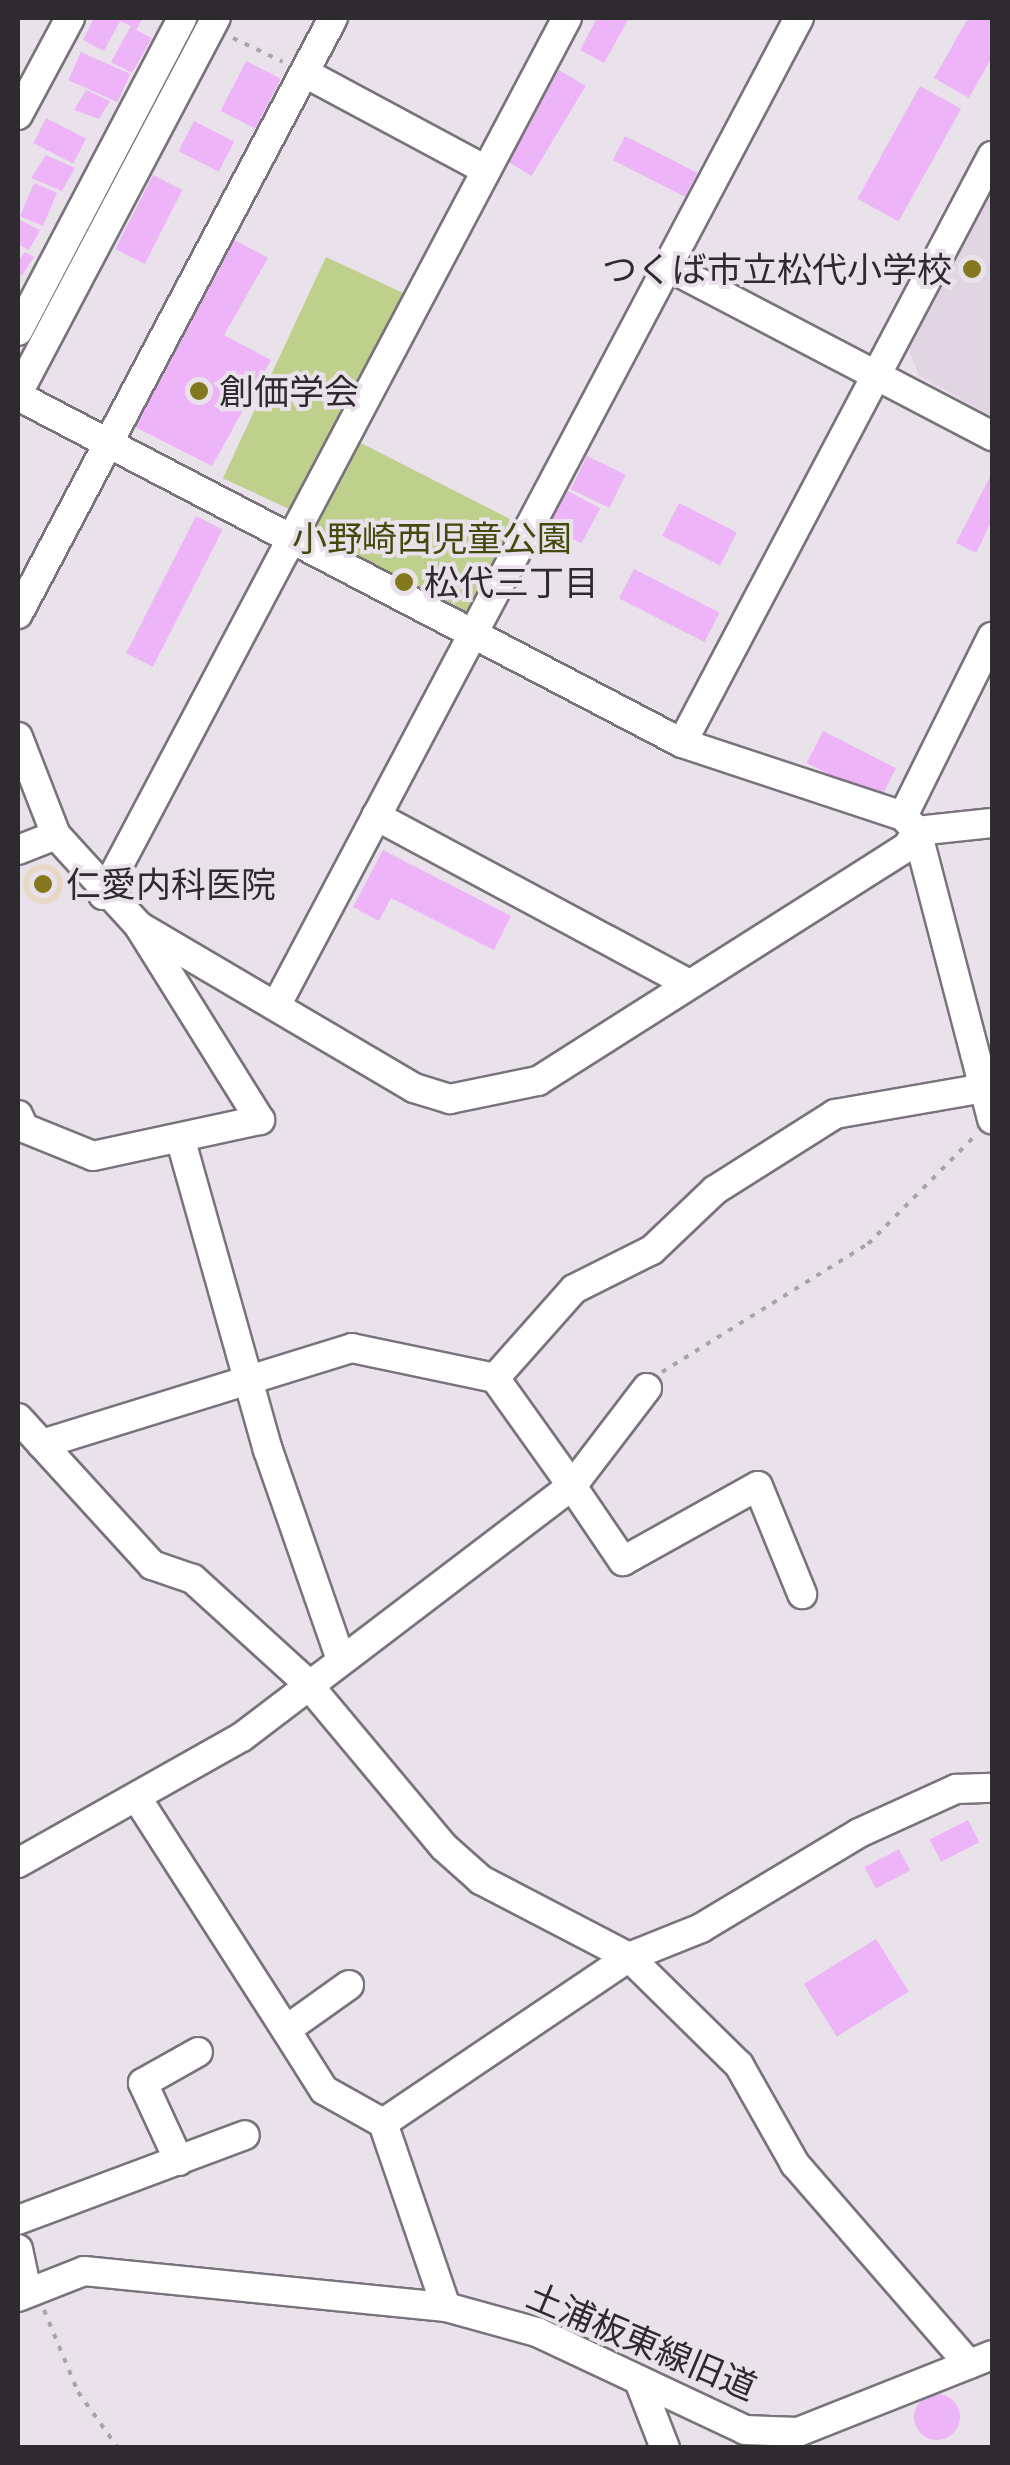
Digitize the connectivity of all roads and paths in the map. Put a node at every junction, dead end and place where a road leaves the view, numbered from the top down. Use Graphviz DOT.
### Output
graph roads {
  1 [pos="70,18"];
  2 [pos="182,18"];
  3 [pos="334,18"];
  4 [pos="567,18"];
  5 [pos="799,18"];
  6 [pos="220,26"];
  7 [pos="305,73"];
  8 [pos="18,116"];
  9 [pos="992,156"];
  10 [pos="486,170"];
  11 [pos="668,266"];
  12 [pos="18,330"];
  13 [pos="878,375"];
  14 [pos="18,394"];
  15 [pos="992,436"];
  16 [pos="106,442"];
  17 [pos="290,538"];
  18 [pos="18,614"];
  19 [pos="473,633"];
  20 [pos="992,637"];
  21 [pos="18,737"];
  22 [pos="682,744"];
  23 [pos="376,816"];
  24 [pos="992,823"];
  25 [pos="910,824"];
  26 [pos="56,835"];
  27 [pos="18,850"];
  28 [pos="103,895"];
  29 [pos="139,926"];
  30 [pos="687,984"];
  31 [pos="276,1006"];
  32 [pos="990,1080"];
  33 [pos="18,1115"];
  34 [pos="992,1118"];
  35 [pos="181,1141"];
  36 [pos="254,1377"];
  37 [pos="496,1378"];
  38 [pos="647,1388"];
  39 [pos="18,1418"];
  40 [pos="41,1444"];
  41 [pos="572,1486"];
  42 [pos="802,1594"];
  43 [pos="340,1658"];
  44 [pos="306,1682"];
  45 [pos="992,1788"];
  46 [pos="138,1798"];
  47 [pos="18,1863"];
  48 [pos="629,1957"];
  49 [pos="349,1985"];
  50 [pos="286,2030"];
  51 [pos="198,2052"];
  52 [pos="382,2123"];
  53 [pos="245,2135"];
  54 [pos="179,2161"];
  55 [pos="18,2220"];
  56 [pos="18,2249"];
  57 [pos="22,2292"];
  58 [pos="446,2308"];
  59 [pos="981,2360"];
  60 [pos="639,2381"];
  61 [pos="118,2448"];
  62 [pos="665,2448"];
  1 -- 8 [label="street"];
  2 -- 12 [label="street"];
  3 -- 7 [label="street"];
  4 -- 10 [label="street"];
  5 -- 11 [label="street"];
  6 -- 7 [label="path"];
  6 -- 14 [label="street"];
  7 -- 10 [label="street"];
  7 -- 16 [label="street"];
  9 -- 13 [label="street"];
  10 -- 17 [label="street"];
  11 -- 13 [label="street"];
  11 -- 19 [label="street"];
  13 -- 15 [label="street"];
  13 -- 22 [label="street"];
  14 -- 16 [label="street"];
  16 -- 17 [label="street"];
  16 -- 18 [label="street"];
  17 -- 19 [label="street"];
  17 -- 28 [label="street"];
  19 -- 22 [label="street"];
  19 -- 23 [label="street"];
  20 -- 25 [label="street"];
  21 -- 26 [label="street"];
  22 -- 25 [label="street"];
  23 -- 30 [label="street"];
  23 -- 31 [label="street"];
  24 -- 25 [label="street"];
  25 -- 30 [label="street"];
  25 -- 32 [label="street"];
  26 -- 27 [label="street"];
  26 -- 28 [label="street"];
  28 -- 29 [label="street"];
  29 -- 31 [label="street"];
  29 -- 35 [label="street"];
  30 -- 31 [label="street"];
  32 -- 34 [label="street"];
  32 -- 37 [label="street"];
  33 -- 35 [label="street"];
  34 -- 38 [label="path"];
  35 -- 36 [label="street"];
  36 -- 37 [label="street"];
  36 -- 40 [label="street"];
  36 -- 43 [label="street"];
  37 -- 41 [label="street"];
  38 -- 41 [label="street"];
  39 -- 40 [label="street"];
  40 -- 44 [label="street"];
  41 -- 42 [label="street"];
  41 -- 43 [label="street"];
  43 -- 44 [label="street"];
  44 -- 46 [label="street"];
  44 -- 48 [label="street"];
  45 -- 48 [label="street"];
  46 -- 47 [label="street"];
  46 -- 50 [label="street"];
  48 -- 52 [label="street"];
  48 -- 59 [label="street"];
  49 -- 50 [label="street"];
  50 -- 52 [label="street"];
  51 -- 54 [label="street"];
  52 -- 58 [label="street"];
  53 -- 54 [label="street"];
  54 -- 55 [label="street"];
  56 -- 57 [label="street"];
  57 -- 58 [label="street, 土浦板東線旧道"];
  57 -- 61 [label="path"];
  58 -- 60 [label="street, 土浦板東線旧道"];
  59 -- 60 [label="street, 土浦板東線旧道"];
  60 -- 62 [label="street"];
}
